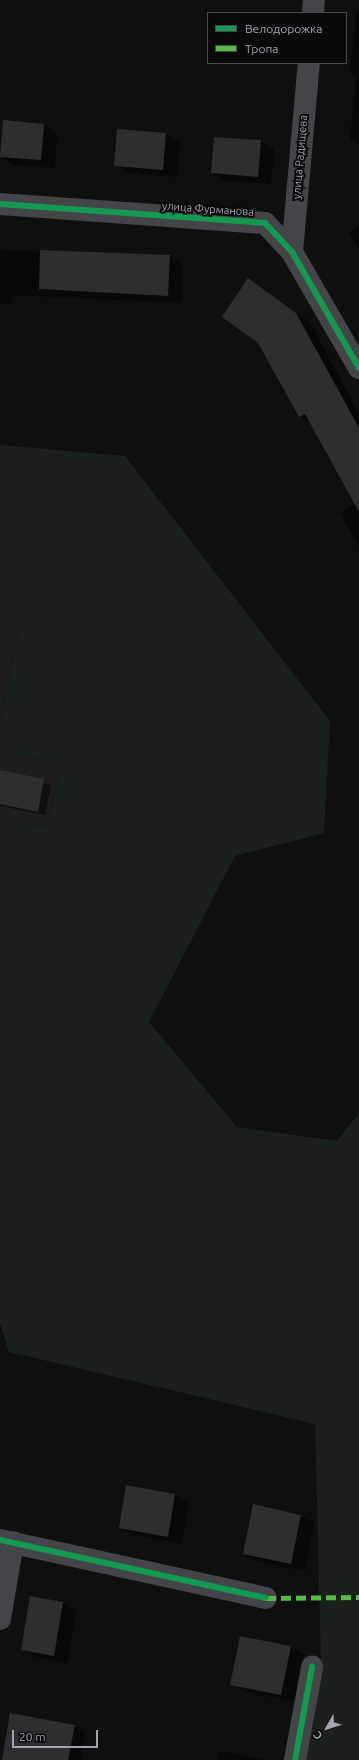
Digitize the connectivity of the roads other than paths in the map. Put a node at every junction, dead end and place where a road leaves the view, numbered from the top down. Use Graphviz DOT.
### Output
graph roads {
  1 [pos="314,0"];
  2 [pos="313,12"];
  3 [pos="309,64"];
  4 [pos="0,204"];
  5 [pos="292,252"];
  6 [pos="359,368"];
  7 [pos="7,1541"];
  8 [pos="266,1598"];
  9 [pos="0,1619"];
  10 [pos="312,1667"];
  11 [pos="295,1760"];
  1 -- 2 [label="street"];
  3 -- 5 [label="street, улица Радищева"];
  4 -- 5 [label="street, улица Фурманова"];
  5 -- 6 [label="street, улица Фурманова"];
  7 -- 8 [label="street"];
  7 -- 9 [label="street"];
  10 -- 11 [label="street"];
}
